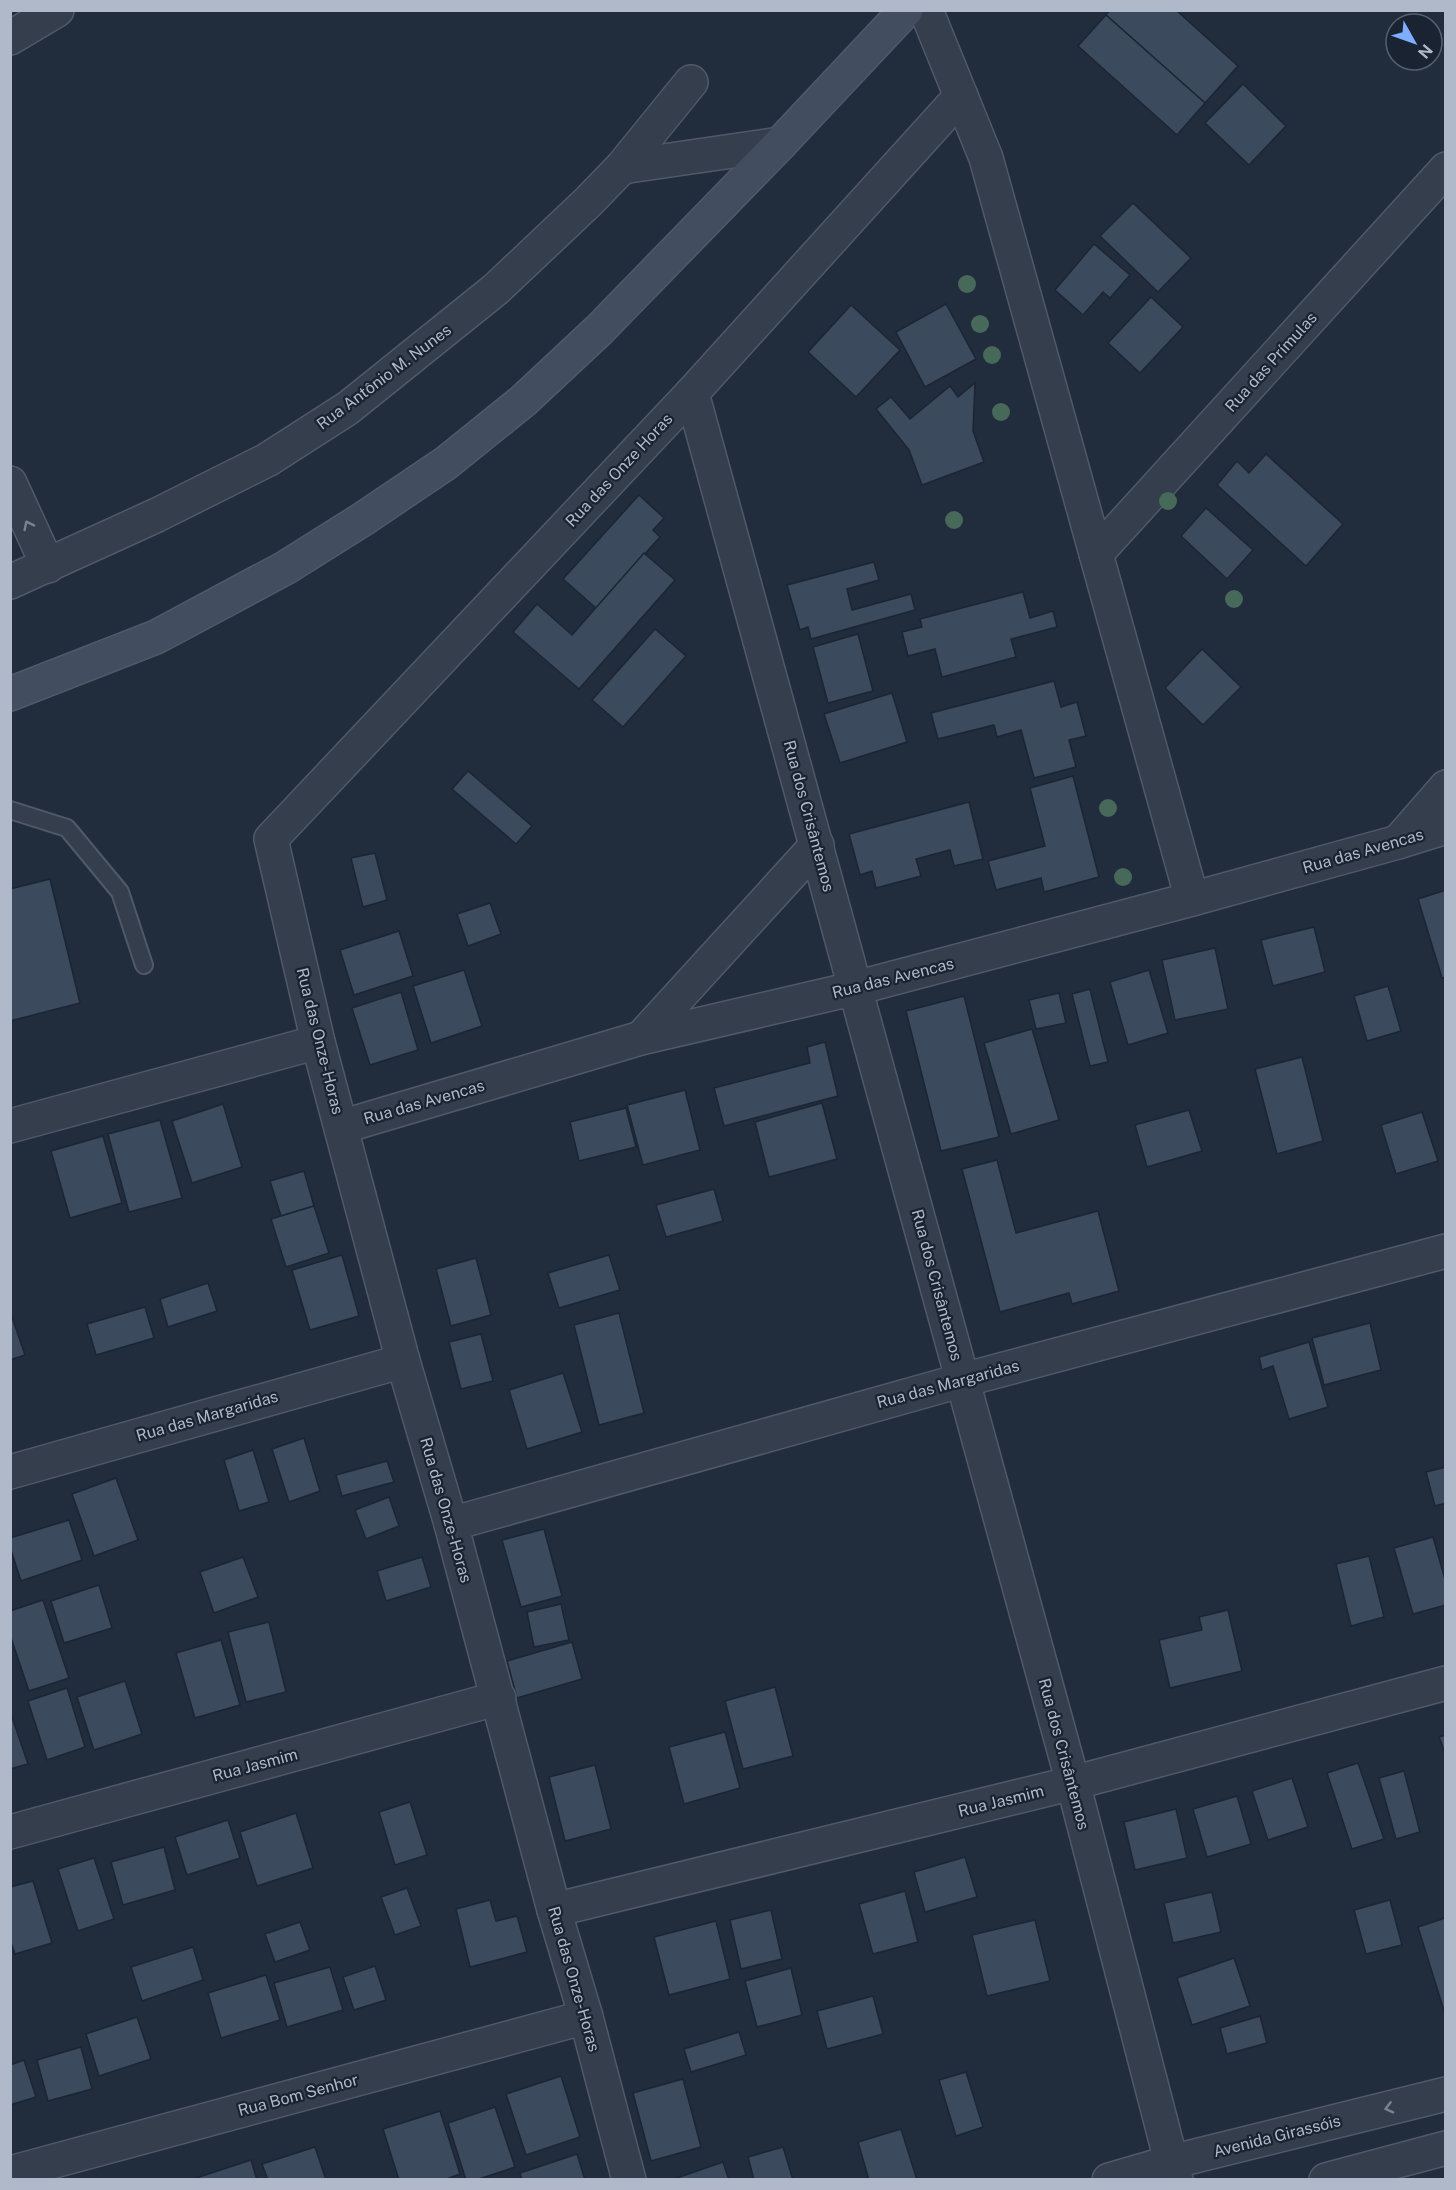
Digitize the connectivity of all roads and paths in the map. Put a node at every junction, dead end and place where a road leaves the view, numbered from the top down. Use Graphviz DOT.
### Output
graph roads {
  1 [pos="57,10"];
  2 [pos="906,10"];
  3 [pos="926,10"];
  4 [pos="10,38"];
  5 [pos="691,82"];
  6 [pos="961,96"];
  7 [pos="780,144"];
  8 [pos="622,167"];
  9 [pos="1446,169"];
  10 [pos="692,393"];
  11 [pos="10,483"];
  12 [pos="1096,554"];
  13 [pos="48,566"];
  14 [pos="10,582"];
  15 [pos="10,694"];
  16 [pos="1446,787"];
  17 [pos="10,810"];
  18 [pos="1446,827"];
  19 [pos="271,839"];
  20 [pos="1398,842"];
  21 [pos="818,846"];
  22 [pos="1192,899"];
  23 [pos="144,965"];
  24 [pos="856,988"];
  25 [pos="641,1038"];
  26 [pos="318,1042"];
  27 [pos="10,1126"];
  28 [pos="341,1126"];
  29 [pos="1446,1251"];
  30 [pos="403,1361"];
  31 [pos="963,1380"];
  32 [pos="10,1472"];
  33 [pos="451,1524"];
  34 [pos="1446,1683"];
  35 [pos="499,1698"];
  36 [pos="1073,1783"];
  37 [pos="10,1832"];
  38 [pos="554,1910"];
  39 [pos="586,2017"];
  40 [pos="1446,2094"];
  41 [pos="1446,2148"];
  42 [pos="1173,2171"];
  43 [pos="10,2173"];
  44 [pos="629,2180"];
  45 [pos="1109,2180"];
  46 [pos="1326,2180"];
  1 -- 4 [label="street"];
  2 -- 7 [label="main road"];
  3 -- 6 [label="street"];
  5 -- 8 [label="street, Rua Antônio M. Nunes"];
  6 -- 10 [label="street, Rua das Onze Horas"];
  6 -- 12 [label="street"];
  7 -- 8 [label="street"];
  7 -- 15 [label="main road"];
  8 -- 13 [label="street, Rua Antônio M. Nunes"];
  9 -- 12 [label="street, Rua das Prímulas"];
  10 -- 19 [label="street, Rua das Onze Horas"];
  10 -- 21 [label="street, Rua dos Crisântemos"];
  13 -- 11 [label="street, one-way"];
  12 -- 22 [label="street"];
  13 -- 14 [label="street, Rua Antônio M. Nunes"];
  16 -- 20 [label="street"];
  17 -- 23 [label="lane"];
  18 -- 20 [label="street, Rua das Avencas"];
  19 -- 26 [label="street, Rua das Onze-Horas"];
  20 -- 22 [label="street, Rua das Avencas"];
  21 -- 24 [label="street, Rua dos Crisântemos"];
  21 -- 25 [label="street"];
  22 -- 24 [label="street, Rua das Avencas"];
  24 -- 25 [label="street, Rua das Avencas"];
  24 -- 31 [label="street, Rua dos Crisântemos"];
  25 -- 28 [label="street, Rua das Avencas"];
  26 -- 27 [label="street"];
  26 -- 28 [label="street, Rua das Onze-Horas"];
  28 -- 30 [label="street, Rua das Onze-Horas"];
  29 -- 31 [label="street, Rua das Margaridas"];
  30 -- 32 [label="street, Rua das Margaridas"];
  30 -- 33 [label="street, Rua das Onze-Horas"];
  31 -- 33 [label="street, Rua das Margaridas"];
  31 -- 36 [label="street, Rua dos Crisântemos"];
  33 -- 35 [label="street, Rua das Onze-Horas"];
  34 -- 36 [label="street, Rua Jasmim"];
  35 -- 37 [label="street, Rua Jasmim"];
  35 -- 38 [label="street, Rua das Onze-Horas"];
  36 -- 38 [label="street, Rua Jasmim"];
  36 -- 42 [label="street, Rua dos Crisântemos"];
  38 -- 39 [label="street, Rua das Onze-Horas"];
  39 -- 43 [label="street, Rua Bom Senhor"];
  39 -- 44 [label="street, Rua das Onze-Horas"];
  40 -- 42 [label="street, Avenida Girassóis, one-way"];
  41 -- 46 [label="street"];
  42 -- 45 [label="street, Avenida Girassóis"];
}
